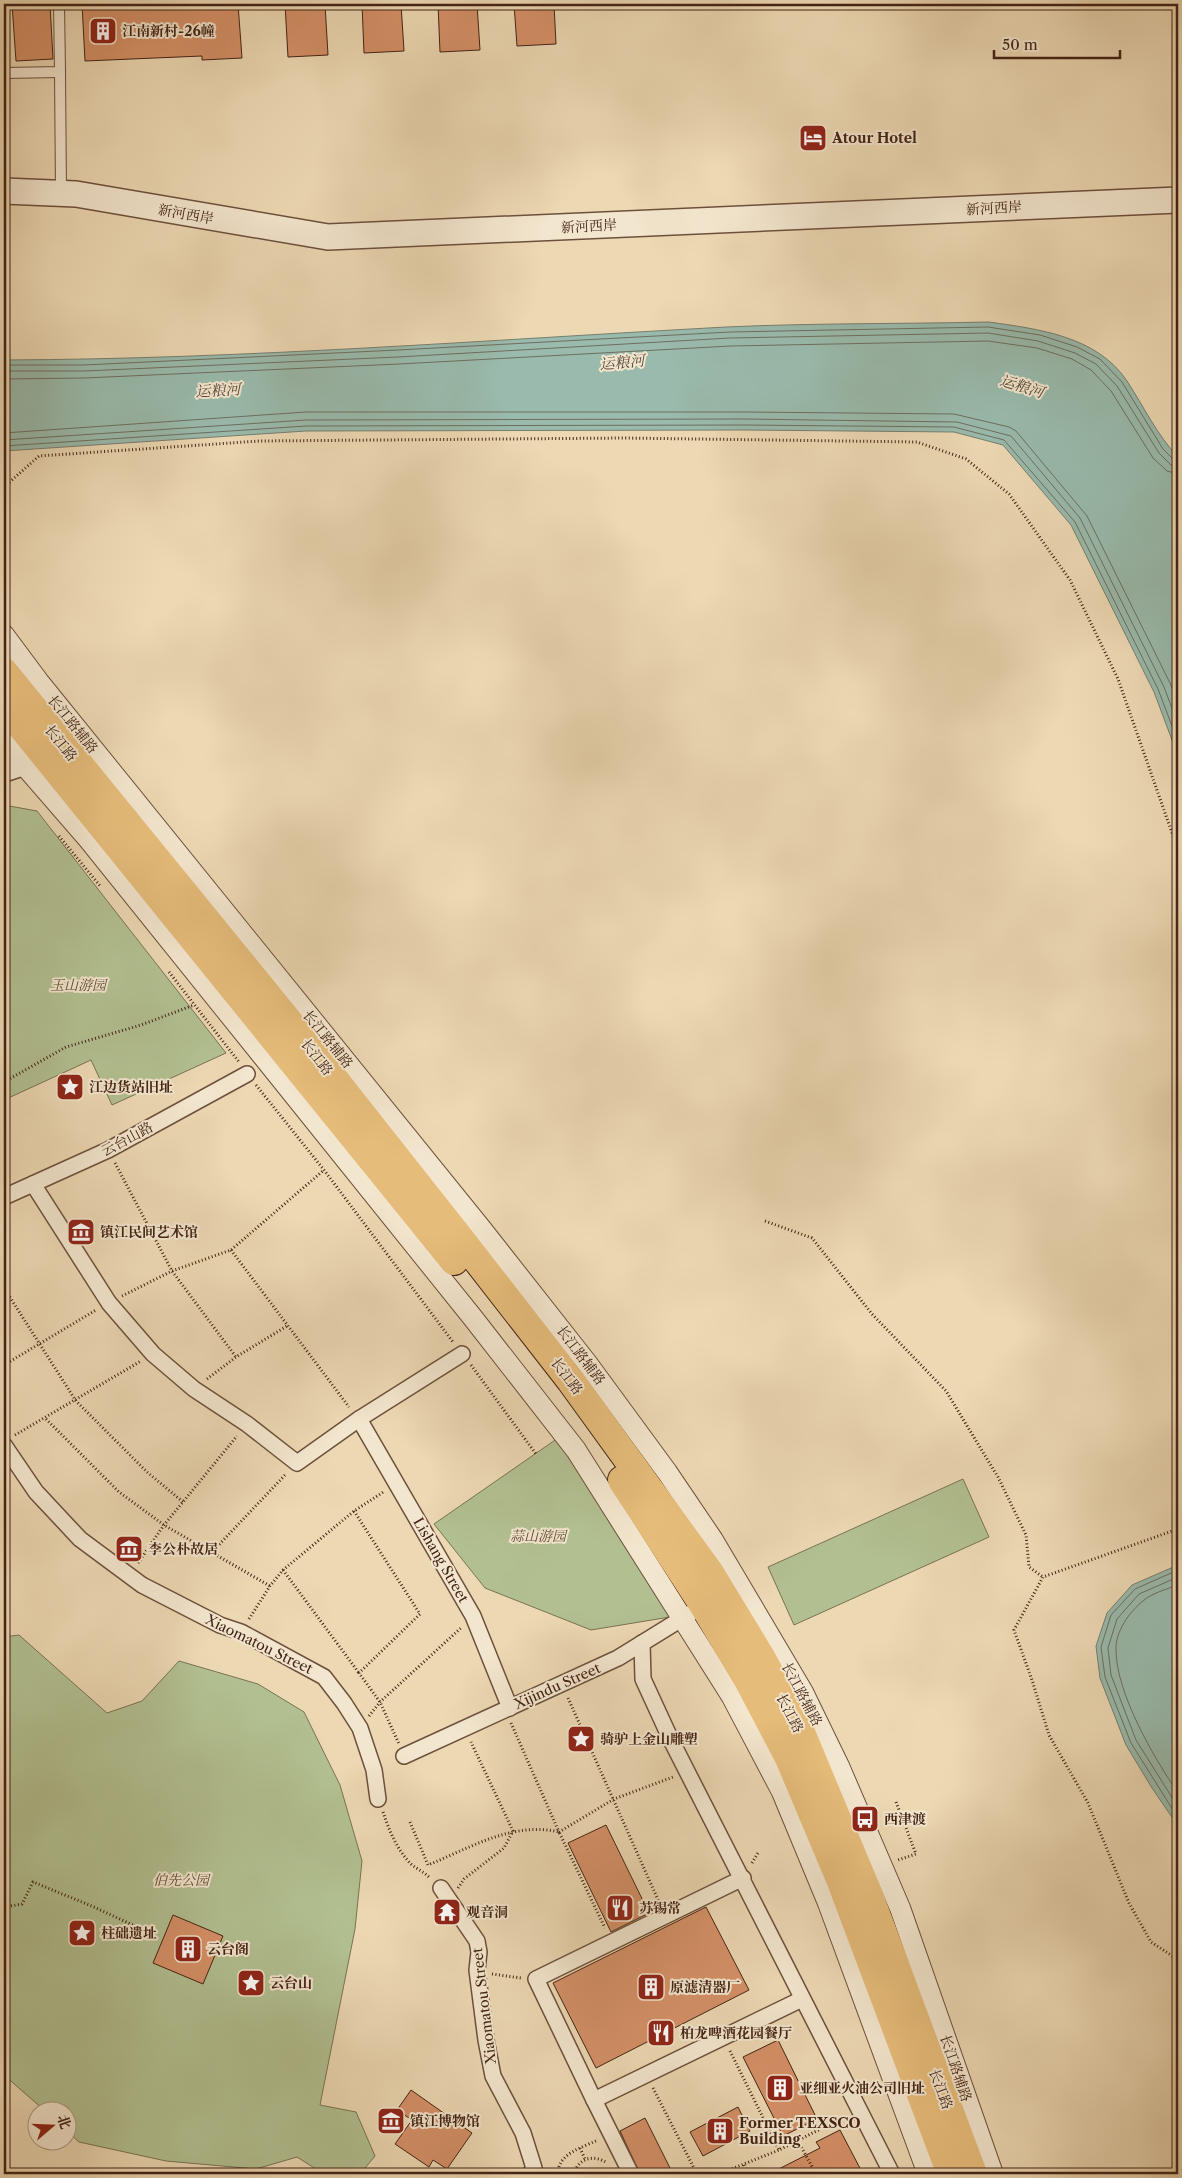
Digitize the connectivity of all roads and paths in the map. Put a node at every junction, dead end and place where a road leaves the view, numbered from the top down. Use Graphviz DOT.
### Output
graph roads {
  1 [pos="59,4"];
  2 [pos="60,72"];
  3 [pos="4,73"];
  4 [pos="4,191"];
  5 [pos="61,193"];
  6 [pos="1178,200"];
  7 [pos="4,486"];
  8 [pos="4,635"];
  9 [pos="4,672"];
  10 [pos="4,705"];
  11 [pos="4,742"];
  12 [pos="31,756"];
  13 [pos="73,820"];
  14 [pos="1178,850"];
  15 [pos="107,894"];
  16 [pos="168,970"];
  17 [pos="194,1005"];
  18 [pos="247,1074"];
  19 [pos="4,1082"];
  20 [pos="108,1150"];
  21 [pos="324,1170"];
  22 [pos="33,1184"];
  23 [pos="4,1197"];
  24 [pos="765,1222"];
  25 [pos="231,1250"];
  26 [pos="172,1271"];
  27 [pos="4,1288"];
  28 [pos="108,1303"];
  29 [pos="287,1326"];
  30 [pos="39,1344"];
  31 [pos="153,1354"];
  32 [pos="462,1354"];
  33 [pos="236,1357"];
  34 [pos="4,1365"];
  35 [pos="194,1389"];
  36 [pos="76,1401"];
  37 [pos="46,1419"];
  38 [pos="358,1419"];
  39 [pos="247,1424"];
  40 [pos="8,1441"];
  41 [pos="536,1454"];
  42 [pos="297,1463"];
  43 [pos="398,1484"];
  44 [pos="183,1502"];
  45 [pos="354,1511"];
  46 [pos="164,1524"];
  47 [pos="1178,1529"];
  48 [pos="212,1552"];
  49 [pos="283,1570"];
  50 [pos="130,1576"];
  51 [pos="1043,1577"];
  52 [pos="270,1586"];
  53 [pos="693,1612"];
  54 [pos="473,1616"];
  55 [pos="241,1632"];
  56 [pos="642,1643"];
  57 [pos="359,1673"];
  58 [pos="562,1684"];
  59 [pos="380,1702"];
  60 [pos="510,1708"];
  61 [pos="464,1728"];
  62 [pos="404,1756"];
  63 [pos="687,1770"];
  64 [pos="378,1799"];
  65 [pos="614,1799"];
  66 [pos="410,1822"];
  67 [pos="513,1831"];
  68 [pos="559,1832"];
  69 [pos="742,1878"];
  70 [pos="445,1894"];
  71 [pos="4,1907"];
  72 [pos="665,1916"];
  73 [pos="154,1936"];
  74 [pos="611,1942"];
  75 [pos="1178,1962"];
  76 [pos="498,1976"];
  77 [pos="525,1979"];
  78 [pos="802,1999"];
  79 [pos="723,2037"];
  80 [pos="646,2075"];
  81 [pos="594,2100"];
  82 [pos="858,2110"];
  83 [pos="611,2135"];
  84 [pos="798,2140"];
  85 [pos="580,2148"];
  86 [pos="779,2150"];
  87 [pos="586,2159"];
  88 [pos="744,2165"];
  89 [pos="612,2170"];
  90 [pos="530,2174"];
  91 [pos="558,2174"];
  92 [pos="574,2174"];
  93 [pos="631,2174"];
  94 [pos="697,2174"];
  95 [pos="719,2174"];
  96 [pos="748,2174"];
  97 [pos="816,2174"];
  98 [pos="892,2174"];
  99 [pos="928,2174"];
  100 [pos="951,2174"];
  101 [pos="973,2174"];
  102 [pos="993,2174"];
  1 -- 2 [label="lane"];
  2 -- 3 [label="lane"];
  2 -- 5 [label="lane"];
  4 -- 5 [label="street, 新河西岸"];
  5 -- 6 [label="street, 新河西岸"];
  7 -- 14 [label="path"];
  8 -- 102 [label="street, 长江路辅路"];
  9 -- 12 [label="main road, 长江路"];
  10 -- 12 [label="main road, 长江路"];
  11 -- 12 [label="street"];
  12 -- 13 [label="street"];
  12 -- 53 [label="main road, 长江路"];
  12 -- 101 [label="main road, 长江路"];
  13 -- 15 [label="path"];
  13 -- 53 [label="street"];
  16 -- 17 [label="path"];
  17 -- 18 [label="path"];
  17 -- 19 [label="path"];
  18 -- 20 [label="street, 云台山路"];
  18 -- 21 [label="path"];
  20 -- 22 [label="street, 云台山路"];
  20 -- 26 [label="path"];
  21 -- 25 [label="path"];
  21 -- 32 [label="path"];
  22 -- 23 [label="street, 云台山路"];
  22 -- 28 [label="street"];
  24 -- 51 [label="path"];
  25 -- 26 [label="path"];
  25 -- 29 [label="path"];
  26 -- 28 [label="path"];
  26 -- 33 [label="path"];
  27 -- 30 [label="path"];
  28 -- 30 [label="path"];
  28 -- 31 [label="street"];
  29 -- 33 [label="path"];
  29 -- 38 [label="path"];
  30 -- 34 [label="path"];
  30 -- 36 [label="path"];
  31 -- 35 [label="street"];
  31 -- 36 [label="path"];
  32 -- 38 [label="street"];
  32 -- 41 [label="path"];
  33 -- 35 [label="path"];
  35 -- 39 [label="street"];
  36 -- 37 [label="path"];
  36 -- 44 [label="path"];
  37 -- 40 [label="path"];
  37 -- 46 [label="path"];
  38 -- 42 [label="street"];
  38 -- 43 [label="street, Lishang Street"];
  39 -- 42 [label="street"];
  39 -- 44 [label="path"];
  40 -- 50 [label="street, Xiaomatou Street"];
  42 -- 48 [label="path"];
  43 -- 45 [label="path"];
  43 -- 54 [label="street, Lishang Street"];
  44 -- 46 [label="path"];
  45 -- 49 [label="path"];
  45 -- 57 [label="path"];
  46 -- 48 [label="path"];
  46 -- 50 [label="path"];
  47 -- 51 [label="path"];
  48 -- 52 [label="path"];
  49 -- 52 [label="path"];
  49 -- 57 [label="path"];
  50 -- 55 [label="street, Xiaomatou Street"];
  51 -- 75 [label="path"];
  52 -- 55 [label="path"];
  53 -- 56 [label="street, Xijindu Street"];
  53 -- 99 [label="street"];
  53 -- 100 [label="main road, 长江路"];
  54 -- 59 [label="path"];
  54 -- 60 [label="street, Lishang Street"];
  55 -- 64 [label="street, Xiaomatou Street"];
  56 -- 58 [label="street, Xijindu Street"];
  56 -- 63 [label="street"];
  57 -- 59 [label="path"];
  58 -- 60 [label="street, Xijindu Street"];
  58 -- 65 [label="path"];
  59 -- 62 [label="path"];
  60 -- 61 [label="street, Xijindu Street"];
  60 -- 68 [label="path"];
  61 -- 62 [label="street, Xijindu Street"];
  61 -- 67 [label="path"];
  63 -- 65 [label="path"];
  63 -- 69 [label="street"];
  64 -- 70 [label="path"];
  65 -- 68 [label="path"];
  65 -- 72 [label="path"];
  66 -- 67 [label="path"];
  67 -- 68 [label="path"];
  67 -- 70 [label="path"];
  68 -- 74 [label="path"];
  69 -- 72 [label="street"];
  69 -- 78 [label="street"];
  70 -- 90 [label="street, Xiaomatou Street"];
  71 -- 73 [label="path"];
  72 -- 74 [label="street"];
  74 -- 81 [label="street"];
  76 -- 77 [label="path"];
  78 -- 79 [label="street"];
  78 -- 82 [label="street"];
  79 -- 80 [label="street"];
  79 -- 86 [label="path"];
  80 -- 81 [label="street"];
  80 -- 94 [label="path"];
  81 -- 83 [label="street"];
  82 -- 84 [label="path"];
  82 -- 98 [label="street"];
  83 -- 85 [label="path"];
  83 -- 93 [label="street"];
  84 -- 86 [label="path"];
  84 -- 97 [label="path"];
  85 -- 87 [label="path"];
  85 -- 91 [label="path"];
  86 -- 88 [label="path"];
  87 -- 89 [label="path"];
  87 -- 92 [label="path"];
  88 -- 95 [label="path"];
  88 -- 96 [label="path"];
}
